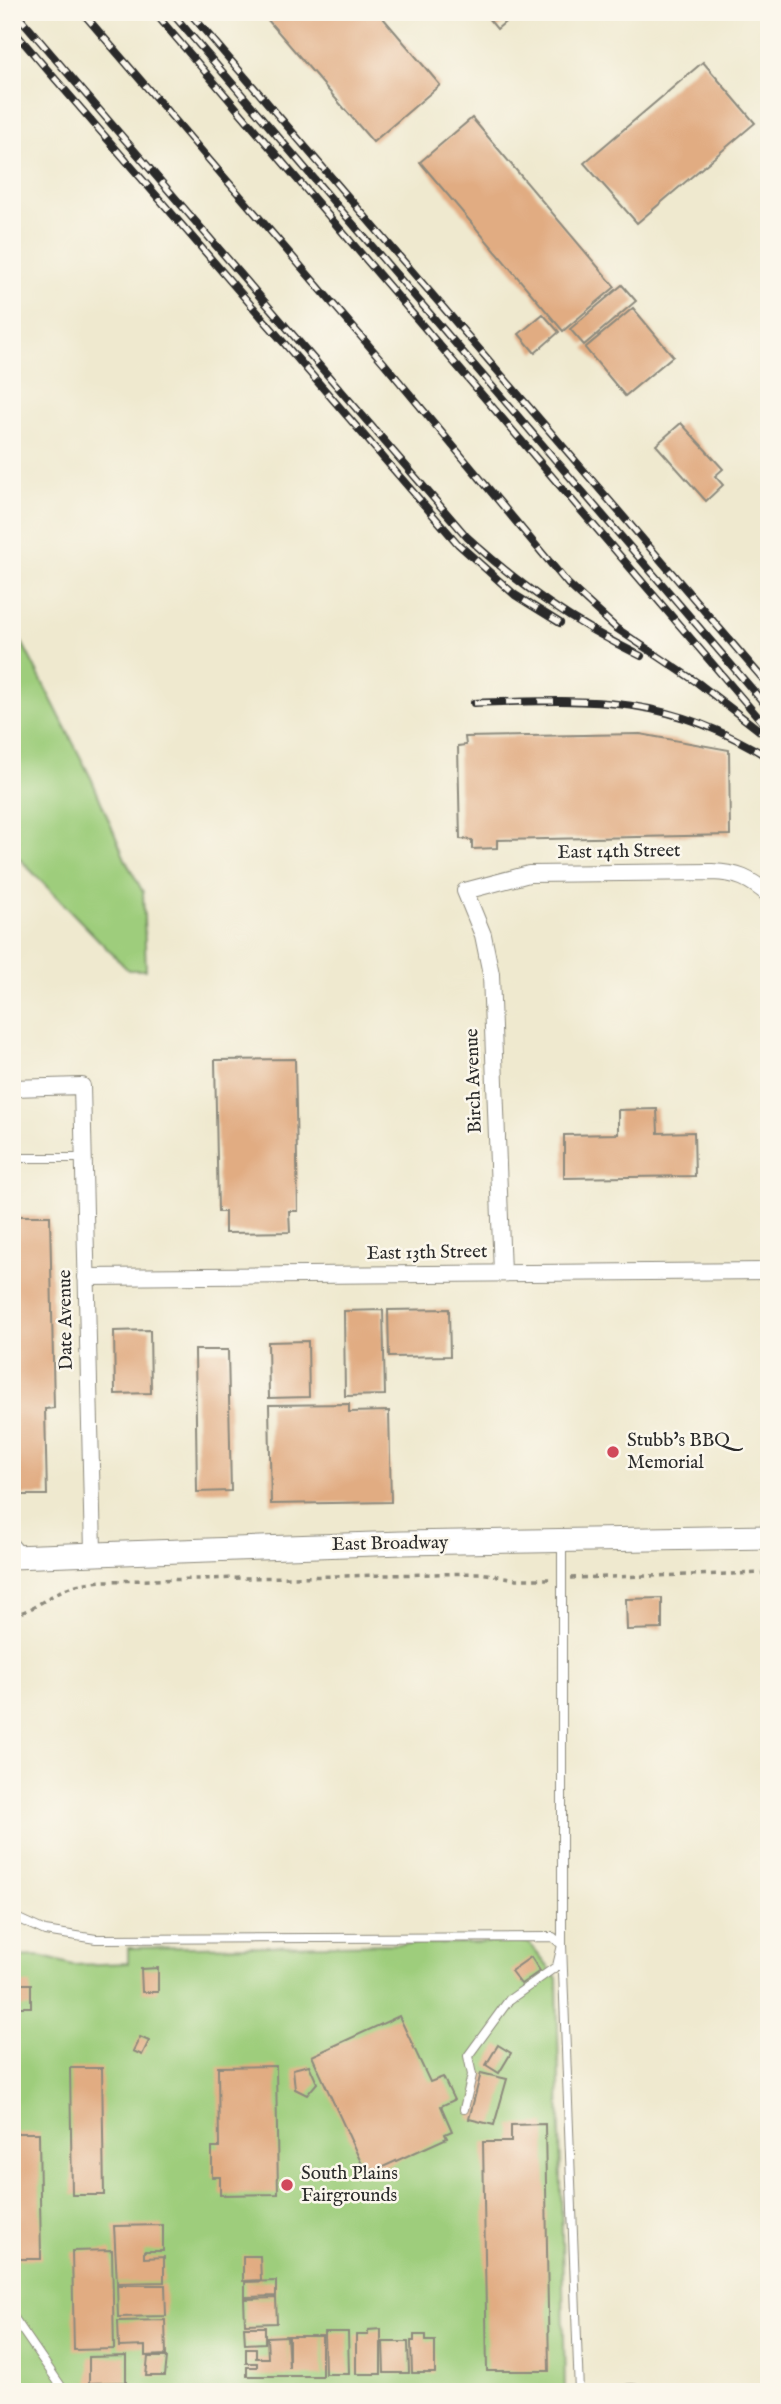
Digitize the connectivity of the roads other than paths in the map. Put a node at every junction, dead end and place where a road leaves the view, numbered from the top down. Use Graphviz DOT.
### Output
graph roads {
  1 [pos="465,891"];
  2 [pos="769,895"];
  3 [pos="12,1088"];
  4 [pos="12,1158"];
  5 [pos="83,1158"];
  6 [pos="769,1271"];
  7 [pos="502,1273"];
  8 [pos="86,1277"];
  9 [pos="769,1537"];
  10 [pos="562,1540"];
  11 [pos="16,1551"];
  12 [pos="93,1552"];
  13 [pos="12,1916"];
  14 [pos="562,1945"];
  15 [pos="464,2109"];
  16 [pos="12,2315"];
  17 [pos="65,2392"];
  18 [pos="579,2392"];
  19 [pos="619,2392"];
  20 [pos="647,2392"];
  21 [pos="761,2392"];
  22 [pos="769,2392"];
  1 -- 2 [label="street, East 14th Street"];
  1 -- 7 [label="street, Birch Avenue"];
  3 -- 5 [label="street, Date Avenue"];
  4 -- 5 [label="lane"];
  5 -- 8 [label="street, Date Avenue"];
  6 -- 7 [label="street, East 13th Street"];
  7 -- 8 [label="street, East 13th Street"];
  8 -- 12 [label="street, Date Avenue"];
  9 -- 10 [label="main road, East Broadway"];
  10 -- 12 [label="main road, East Broadway"];
  10 -- 14 [label="lane"];
  11 -- 12 [label="main road, East Broadway"];
  13 -- 14 [label="lane"];
  14 -- 15 [label="lane"];
  14 -- 18 [label="lane"];
  16 -- 17 [label="lane"];
  19 -- 20 [label="lane"];
  21 -- 22 [label="lane"];
}
